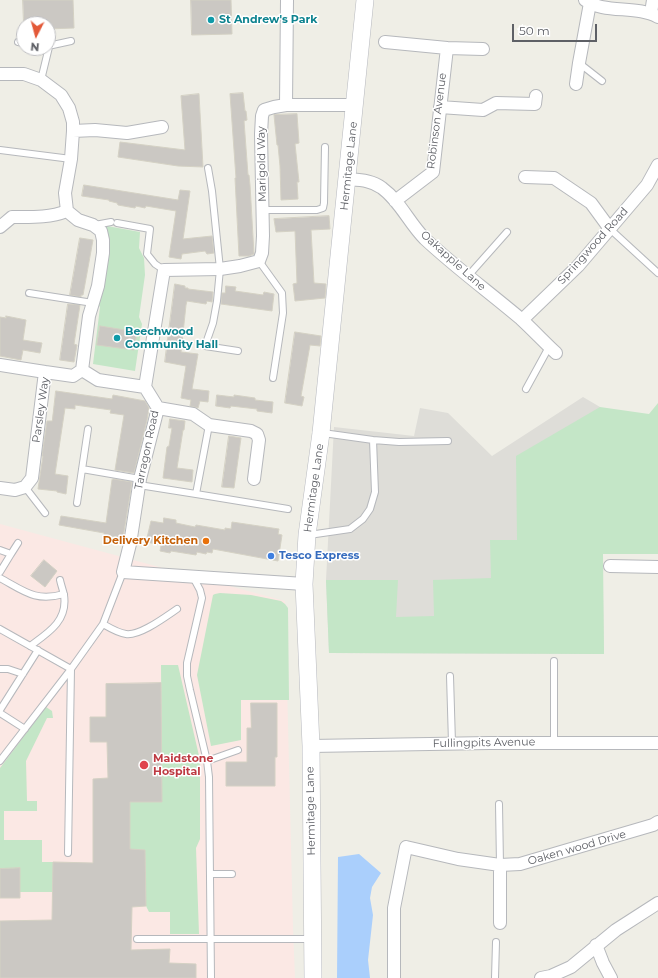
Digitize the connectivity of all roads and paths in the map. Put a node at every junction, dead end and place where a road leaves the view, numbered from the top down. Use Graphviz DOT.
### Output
graph roads {
  1 [pos="287,0"];
  2 [pos="365,0"];
  3 [pos="653,0"];
  4 [pos="588,2"];
  5 [pos="654,15"];
  6 [pos="71,41"];
  7 [pos="385,42"];
  8 [pos="56,44"];
  9 [pos="447,48"];
  10 [pos="483,49"];
  11 [pos="46,56"];
  12 [pos="579,63"];
  13 [pos="0,74"];
  14 [pos="41,80"];
  15 [pos="602,81"];
  16 [pos="576,84"];
  17 [pos="536,96"];
  18 [pos="286,105"];
  19 [pos="355,105"];
  20 [pos="440,107"];
  21 [pos="162,128"];
  22 [pos="73,131"];
  23 [pos="325,148"];
  24 [pos="0,150"];
  25 [pos="71,158"];
  26 [pos="658,165"];
  27 [pos="208,168"];
  28 [pos="525,177"];
  29 [pos="347,179"];
  30 [pos="395,200"];
  31 [pos="263,210"];
  32 [pos="67,211"];
  33 [pos="93,225"];
  34 [pos="0,227"];
  35 [pos="610,229"];
  36 [pos="507,232"];
  37 [pos="259,261"];
  38 [pos="220,269"];
  39 [pos="164,270"];
  40 [pos="658,273"];
  41 [pos="468,276"];
  42 [pos="29,293"];
  43 [pos="93,302"];
  44 [pos="522,320"];
  45 [pos="553,350"];
  46 [pos="238,351"];
  47 [pos="0,365"];
  48 [pos="82,370"];
  49 [pos="45,372"];
  50 [pos="273,378"];
  51 [pos="145,387"];
  52 [pos="526,390"];
  53 [pos="158,408"];
  54 [pos="209,425"];
  55 [pos="88,429"];
  56 [pos="322,433"];
  57 [pos="373,440"];
  58 [pos="448,441"];
  59 [pos="82,470"];
  60 [pos="254,479"];
  61 [pos="140,482"];
  62 [pos="25,487"];
  63 [pos="0,488"];
  64 [pos="196,494"];
  65 [pos="77,503"];
  66 [pos="288,509"];
  67 [pos="45,513"];
  68 [pos="307,535"];
  69 [pos="18,543"];
  70 [pos="0,550"];
  71 [pos="11,554"];
  72 [pos="610,566"];
  73 [pos="658,567"];
  74 [pos="0,572"];
  75 [pos="123,572"];
  76 [pos="194,577"];
  77 [pos="0,578"];
  78 [pos="60,580"];
  79 [pos="304,584"];
  80 [pos="64,594"];
  81 [pos="177,609"];
  82 [pos="103,624"];
  83 [pos="0,629"];
  84 [pos="30,646"];
  85 [pos="38,650"];
  86 [pos="554,661"];
  87 [pos="0,669"];
  88 [pos="71,669"];
  89 [pos="23,674"];
  90 [pos="450,676"];
  91 [pos="0,712"];
  92 [pos="25,729"];
  93 [pos="452,743"];
  94 [pos="554,743"];
  95 [pos="658,743"];
  96 [pos="311,746"];
  97 [pos="238,750"];
  98 [pos="0,761"];
  99 [pos="207,761"];
  100 [pos="499,804"];
  101 [pos="656,828"];
  102 [pos="68,853"];
  103 [pos="500,865"];
  104 [pos="210,874"];
  105 [pos="232,874"];
  106 [pos="658,903"];
  107 [pos="500,924"];
  108 [pos="137,939"];
  109 [pos="313,939"];
  110 [pos="210,940"];
  111 [pos="496,942"];
  112 [pos="596,945"];
  113 [pos="211,978"];
  114 [pos="313,978"];
  115 [pos="394,978"];
  116 [pos="495,978"];
  117 [pos="542,978"];
  118 [pos="611,978"];
  1 -- 18 [label="street"];
  2 -- 19 [label="main road, Hermitage Lane"];
  3 -- 5 [label="street"];
  4 -- 5 [label="street"];
  4 -- 12 [label="street"];
  6 -- 8 [label="lane"];
  7 -- 9 [label="street"];
  9 -- 10 [label="street"];
  9 -- 20 [label="street, Robinson Avenue"];
  11 -- 14 [label="lane"];
  12 -- 15 [label="lane"];
  12 -- 16 [label="street"];
  13 -- 14 [label="street"];
  14 -- 22 [label="street"];
  17 -- 20 [label="street"];
  18 -- 19 [label="street, Marigold Way"];
  18 -- 31 [label="street, Marigold Way"];
  19 -- 29 [label="main road, Hermitage Lane"];
  20 -- 30 [label="street, Robinson Avenue"];
  21 -- 22 [label="street"];
  22 -- 25 [label="street"];
  23 -- 31 [label="lane"];
  24 -- 25 [label="lane"];
  25 -- 32 [label="street"];
  26 -- 35 [label="street, Springwood Road"];
  27 -- 38 [label="lane"];
  28 -- 35 [label="street"];
  29 -- 30 [label="street, Oakapple Lane"];
  29 -- 56 [label="main road, Hermitage Lane"];
  30 -- 41 [label="street, Oakapple Lane"];
  31 -- 37 [label="street, Marigold Way"];
  32 -- 33 [label="street"];
  32 -- 34 [label="street"];
  33 -- 39 [label="lane"];
  33 -- 43 [label="street"];
  35 -- 40 [label="lane"];
  35 -- 44 [label="street, Springwood Road"];
  36 -- 41 [label="lane"];
  37 -- 38 [label="street"];
  37 -- 50 [label="lane"];
  38 -- 39 [label="street"];
  38 -- 46 [label="lane"];
  39 -- 51 [label="street"];
  41 -- 44 [label="street, Oakapple Lane"];
  42 -- 43 [label="lane"];
  43 -- 48 [label="street"];
  44 -- 45 [label="street, Oakapple Lane"];
  45 -- 52 [label="lane"];
  47 -- 49 [label="street"];
  48 -- 49 [label="street, Parsley Way"];
  48 -- 51 [label="street"];
  49 -- 62 [label="street, Parsley Way"];
  51 -- 53 [label="street, Tarragon Road"];
  53 -- 54 [label="street"];
  53 -- 61 [label="street, Tarragon Road"];
  54 -- 60 [label="street"];
  54 -- 64 [label="lane"];
  55 -- 59 [label="lane"];
  56 -- 57 [label="lane"];
  56 -- 68 [label="main road, Hermitage Lane"];
  57 -- 58 [label="lane"];
  57 -- 68 [label="lane"];
  59 -- 61 [label="lane"];
  59 -- 65 [label="lane"];
  61 -- 64 [label="lane"];
  61 -- 75 [label="street, Tarragon Road"];
  62 -- 63 [label="street"];
  62 -- 67 [label="lane"];
  64 -- 66 [label="lane"];
  68 -- 79 [label="main road, Hermitage Lane"];
  69 -- 71 [label="lane"];
  70 -- 71 [label="lane"];
  71 -- 74 [label="lane"];
  72 -- 73 [label="street"];
  75 -- 76 [label="street"];
  75 -- 82 [label="lane"];
  76 -- 79 [label="street"];
  76 -- 99 [label="lane"];
  77 -- 80 [label="lane"];
  78 -- 80 [label="lane"];
  79 -- 96 [label="main road, Hermitage Lane"];
  80 -- 84 [label="lane"];
  81 -- 82 [label="lane"];
  82 -- 88 [label="lane"];
  83 -- 84 [label="lane"];
  84 -- 85 [label="lane"];
  85 -- 88 [label="lane"];
  85 -- 89 [label="lane"];
  86 -- 94 [label="lane"];
  87 -- 89 [label="lane"];
  88 -- 92 [label="lane"];
  88 -- 102 [label="lane"];
  89 -- 91 [label="lane"];
  90 -- 93 [label="lane"];
  91 -- 92 [label="lane"];
  92 -- 98 [label="lane"];
  93 -- 94 [label="street, Fullingpits Avenue"];
  93 -- 96 [label="street, Fullingpits Avenue"];
  94 -- 95 [label="street, Fullingpits Avenue"];
  96 -- 109 [label="main road, Hermitage Lane"];
  97 -- 99 [label="lane"];
  99 -- 104 [label="lane"];
  100 -- 103 [label="lane"];
  101 -- 103 [label="street, Oaken wood Drive"];
  103 -- 107 [label="street"];
  103 -- 115 [label="street"];
  104 -- 105 [label="lane"];
  104 -- 110 [label="lane"];
  106 -- 112 [label="street"];
  108 -- 110 [label="lane"];
  109 -- 110 [label="lane"];
  109 -- 114 [label="main road, Hermitage Lane"];
  110 -- 113 [label="lane"];
  111 -- 116 [label="lane"];
  112 -- 117 [label="street"];
  112 -- 118 [label="street"];
}
